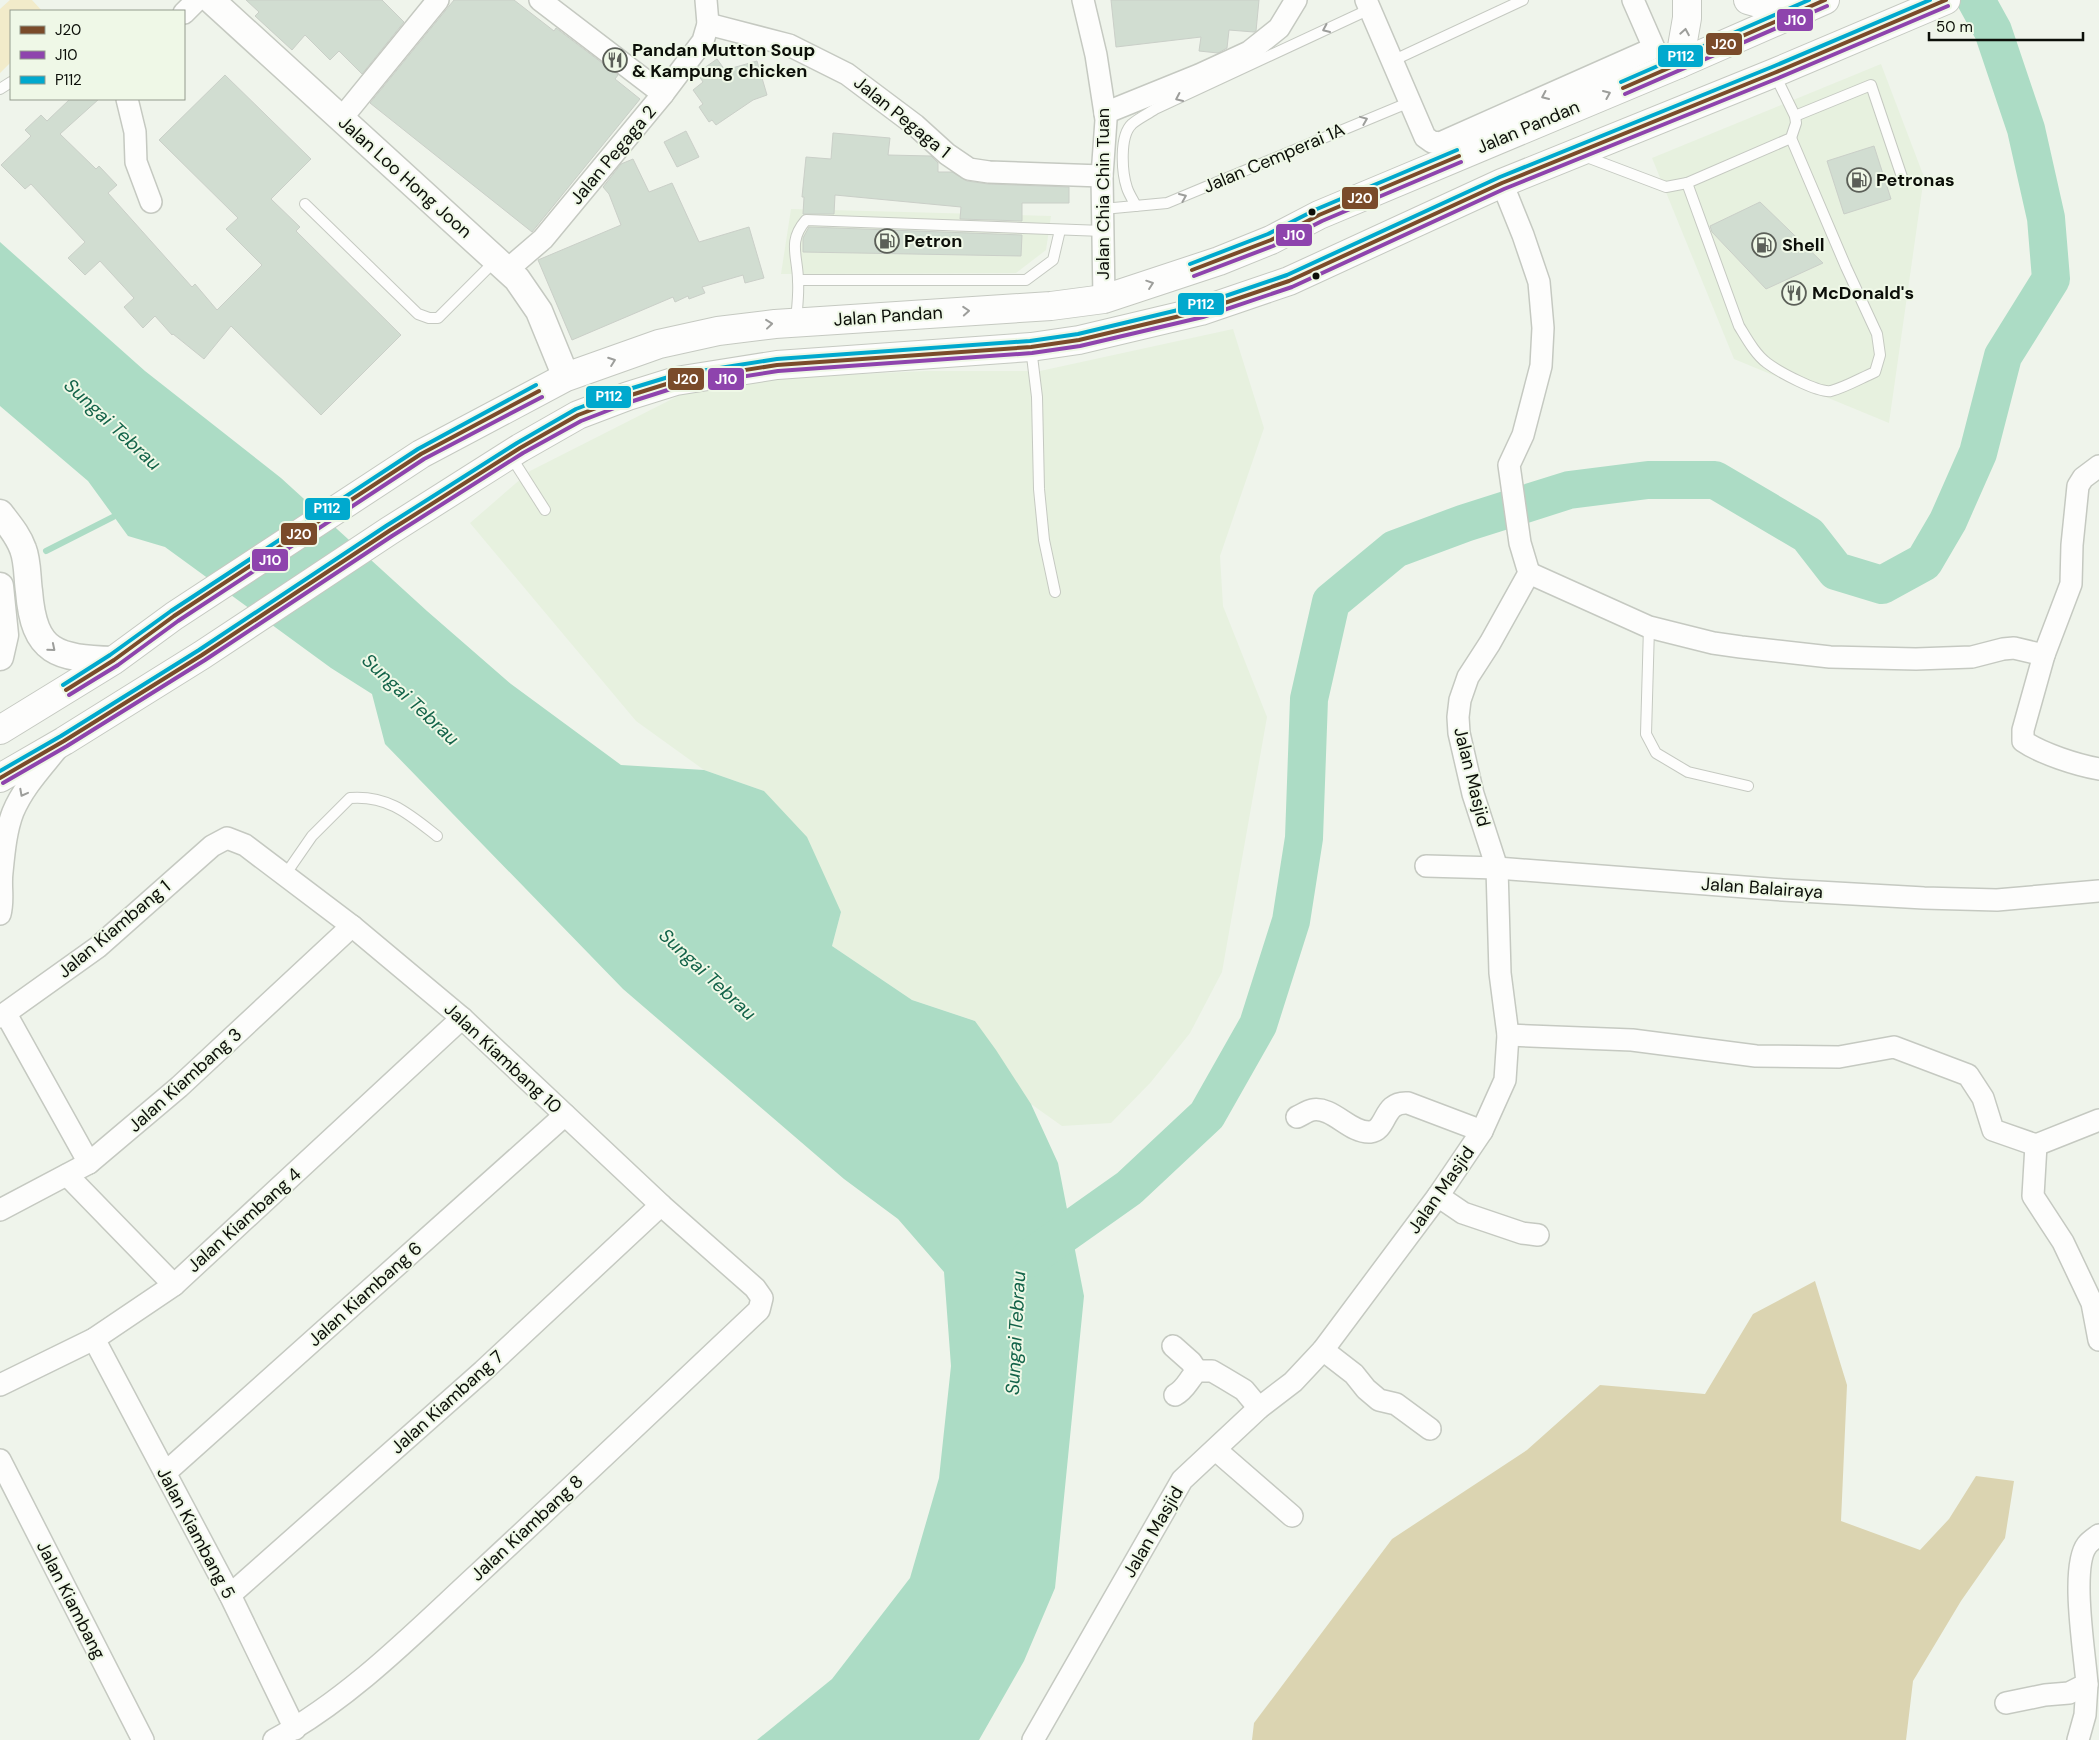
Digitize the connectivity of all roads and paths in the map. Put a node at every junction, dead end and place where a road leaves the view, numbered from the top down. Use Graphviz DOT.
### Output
graph roads {
  1 [pos="197,0"];
  2 [pos="211,0"];
  3 [pos="438,0"];
  4 [pos="540,0"];
  5 [pos="706,0"];
  6 [pos="1083,0"];
  7 [pos="1296,0"];
  8 [pos="1523,0"];
  9 [pos="1633,0"];
  10 [pos="1687,0"];
  11 [pos="1748,0"];
  12 [pos="1946,0"];
  13 [pos="1816,4"];
  14 [pos="1368,5"];
  15 [pos="185,12"];
  16 [pos="708,24"];
  17 [pos="1392,61"];
  18 [pos="1679,64"];
  19 [pos="1774,73"];
  20 [pos="663,94"];
  21 [pos="127,100"];
  22 [pos="1410,102"];
  23 [pos="1105,113"];
  24 [pos="1795,116"];
  25 [pos="341,119"];
  26 [pos="1791,138"];
  27 [pos="1576,153"];
  28 [pos="1102,176"];
  29 [pos="1902,177"];
  30 [pos="1502,183"];
  31 [pos="1687,183"];
  32 [pos="151,202"];
  33 [pos="305,204"];
  34 [pos="1136,206"];
  35 [pos="1103,209"];
  36 [pos="1060,230"];
  37 [pos="1103,231"];
  38 [pos="502,265"];
  39 [pos="798,280"];
  40 [pos="1104,299"];
  41 [pos="796,322"];
  42 [pos="1031,346"];
  43 [pos="566,377"];
  44 [pos="510,454"];
  45 [pos="2099,466"];
  46 [pos="545,510"];
  47 [pos="0,514"];
  48 [pos="1529,573"];
  49 [pos="1055,592"];
  50 [pos="2,597"];
  51 [pos="1649,627"];
  52 [pos="2044,655"];
  53 [pos="0,657"];
  54 [pos="114,660"];
  55 [pos="0,730"];
  56 [pos="64,741"];
  57 [pos="2099,769"];
  58 [pos="0,778"];
  59 [pos="1748,786"];
  60 [pos="437,836"];
  61 [pos="227,838"];
  62 [pos="1426,866"];
  63 [pos="1497,868"];
  64 [pos="1,875"];
  65 [pos="285,875"];
  66 [pos="2099,891"];
  67 [pos="0,914"];
  68 [pos="352,926"];
  69 [pos="3,1015"];
  70 [pos="462,1018"];
  71 [pos="1508,1035"];
  72 [pos="565,1115"];
  73 [pos="1297,1117"];
  74 [pos="2099,1120"];
  75 [pos="1482,1131"];
  76 [pos="2036,1145"];
  77 [pos="89,1163"];
  78 [pos="67,1175"];
  79 [pos="1438,1196"];
  80 [pos="661,1205"];
  81 [pos="0,1210"];
  82 [pos="1538,1235"];
  83 [pos="174,1285"];
  84 [pos="762,1298"];
  85 [pos="94,1339"];
  86 [pos="2099,1340"];
  87 [pos="1173,1346"];
  88 [pos="1323,1350"];
  89 [pos="1197,1371"];
  90 [pos="0,1385"];
  91 [pos="1175,1395"];
  92 [pos="1259,1408"];
  93 [pos="1430,1429"];
  94 [pos="1216,1450"];
  95 [pos="0,1460"];
  96 [pos="165,1474"];
  97 [pos="1292,1516"];
  98 [pos="2099,1535"];
  99 [pos="230,1595"];
  100 [pos="2087,1684"];
  101 [pos="2006,1703"];
  102 [pos="295,1729"];
  103 [pos="143,1740"];
  104 [pos="274,1740"];
  105 [pos="1033,1740"];
  106 [pos="2078,1740"];
  1 -- 15 [label="street"];
  2 -- 25 [label="street, Jalan Loo Hong Joon"];
  3 -- 25 [label="street"];
  4 -- 20 [label="street"];
  5 -- 16 [label="street, Jalan Pegaga 2"];
  6 -- 23 [label="street, Jalan Chia Chin Tuan"];
  7 -- 23 [label="street"];
  8 -- 17 [label="lane"];
  9 -- 22 [label="street, one-way"];
  18 -- 10 [label="main road, one-way"];
  11 -- 13 [label="main road"];
  12 -- 19 [label="main road"];
  13 -- 18 [label="main road, Jalan Pandan"];
  14 -- 17 [label="street"];
  14 -- 34 [label="lane, one-way"];
  16 -- 20 [label="street, Jalan Pegaga 2"];
  16 -- 28 [label="street, Jalan Pegaga 1"];
  17 -- 22 [label="street"];
  40 -- 18 [label="main road, Jalan Pandan, one-way"];
  19 -- 24 [label="lane"];
  19 -- 27 [label="main road"];
  20 -- 38 [label="street, Jalan Pegaga 2"];
  21 -- 32 [label="street"];
  34 -- 22 [label="lane, Jalan Cemperai 1A, one-way"];
  23 -- 28 [label="street, Jalan Chia Chin Tuan"];
  24 -- 26 [label="lane"];
  24 -- 29 [label="lane"];
  25 -- 38 [label="street, Jalan Loo Hong Joon"];
  26 -- 31 [label="lane"];
  26 -- 31 [label="lane"];
  27 -- 30 [label="main road"];
  27 -- 31 [label="lane"];
  28 -- 35 [label="street, Jalan Chia Chin Tuan"];
  30 -- 42 [label="main road"];
  30 -- 48 [label="street"];
  33 -- 38 [label="lane"];
  34 -- 35 [label="lane, Jalan Cemperai 1A"];
  35 -- 37 [label="street, Jalan Chia Chin Tuan"];
  36 -- 37 [label="lane"];
  36 -- 39 [label="lane"];
  36 -- 39 [label="lane"];
  37 -- 40 [label="street, Jalan Chia Chin Tuan"];
  38 -- 43 [label="street, Jalan Loo Hong Joon"];
  39 -- 41 [label="lane"];
  41 -- 40 [label="main road, Jalan Pandan, one-way"];
  43 -- 41 [label="main road, Jalan Pandan, one-way"];
  42 -- 44 [label="main road"];
  42 -- 49 [label="lane"];
  43 -- 54 [label="main road, Jalan Pandan"];
  44 -- 46 [label="lane"];
  44 -- 56 [label="main road"];
  45 -- 52 [label="street"];
  47 -- 54 [label="street, one-way"];
  48 -- 51 [label="street"];
  48 -- 63 [label="street, Jalan Masjid"];
  50 -- 53 [label="street"];
  51 -- 52 [label="street"];
  51 -- 59 [label="lane"];
  52 -- 57 [label="street"];
  54 -- 55 [label="main road, Jalan Pandan"];
  56 -- 58 [label="main road"];
  56 -- 64 [label="street, one-way"];
  60 -- 65 [label="lane"];
  61 -- 65 [label="street, Jalan Kiambang 10"];
  61 -- 69 [label="street, Jalan Kiambang 1"];
  62 -- 63 [label="street, Jalan Balairaya"];
  63 -- 66 [label="street, Jalan Balairaya"];
  63 -- 71 [label="street, Jalan Masjid"];
  64 -- 67 [label="street"];
  65 -- 68 [label="street, Jalan Kiambang 10"];
  68 -- 70 [label="street, Jalan Kiambang 10"];
  68 -- 77 [label="street, Jalan Kiambang 3"];
  69 -- 77 [label="street"];
  70 -- 72 [label="street, Jalan Kiambang 10"];
  70 -- 83 [label="street, Jalan Kiambang 4"];
  71 -- 75 [label="street, Jalan Masjid"];
  71 -- 76 [label="street"];
  72 -- 80 [label="street, Jalan Kiambang 10"];
  72 -- 96 [label="street, Jalan Kiambang 6"];
  73 -- 75 [label="street"];
  74 -- 76 [label="street"];
  75 -- 79 [label="street, Jalan Masjid"];
  76 -- 86 [label="street"];
  77 -- 78 [label="street, Jalan Kiambang 3"];
  78 -- 81 [label="street, Jalan Kiambang 3"];
  78 -- 83 [label="street"];
  79 -- 82 [label="street"];
  79 -- 88 [label="street, Jalan Masjid"];
  80 -- 84 [label="street, Jalan Kiambang 10"];
  80 -- 99 [label="street, Jalan Kiambang 7"];
  83 -- 85 [label="street, Jalan Kiambang 4"];
  84 -- 102 [label="street, Jalan Kiambang 8"];
  85 -- 90 [label="street, Jalan Kiambang 4"];
  85 -- 96 [label="street, Jalan Kiambang 5"];
  87 -- 89 [label="street"];
  88 -- 92 [label="street, Jalan Masjid"];
  88 -- 93 [label="street"];
  89 -- 91 [label="street"];
  89 -- 92 [label="street"];
  92 -- 94 [label="street, Jalan Masjid"];
  94 -- 97 [label="street"];
  94 -- 105 [label="street, Jalan Masjid"];
  95 -- 103 [label="street, Jalan Kiambang"];
  96 -- 99 [label="street, Jalan Kiambang 5"];
  98 -- 100 [label="street"];
  99 -- 102 [label="street, Jalan Kiambang 5"];
  100 -- 101 [label="street"];
  100 -- 106 [label="street"];
  102 -- 104 [label="street, Jalan Kiambang 8"];
}
